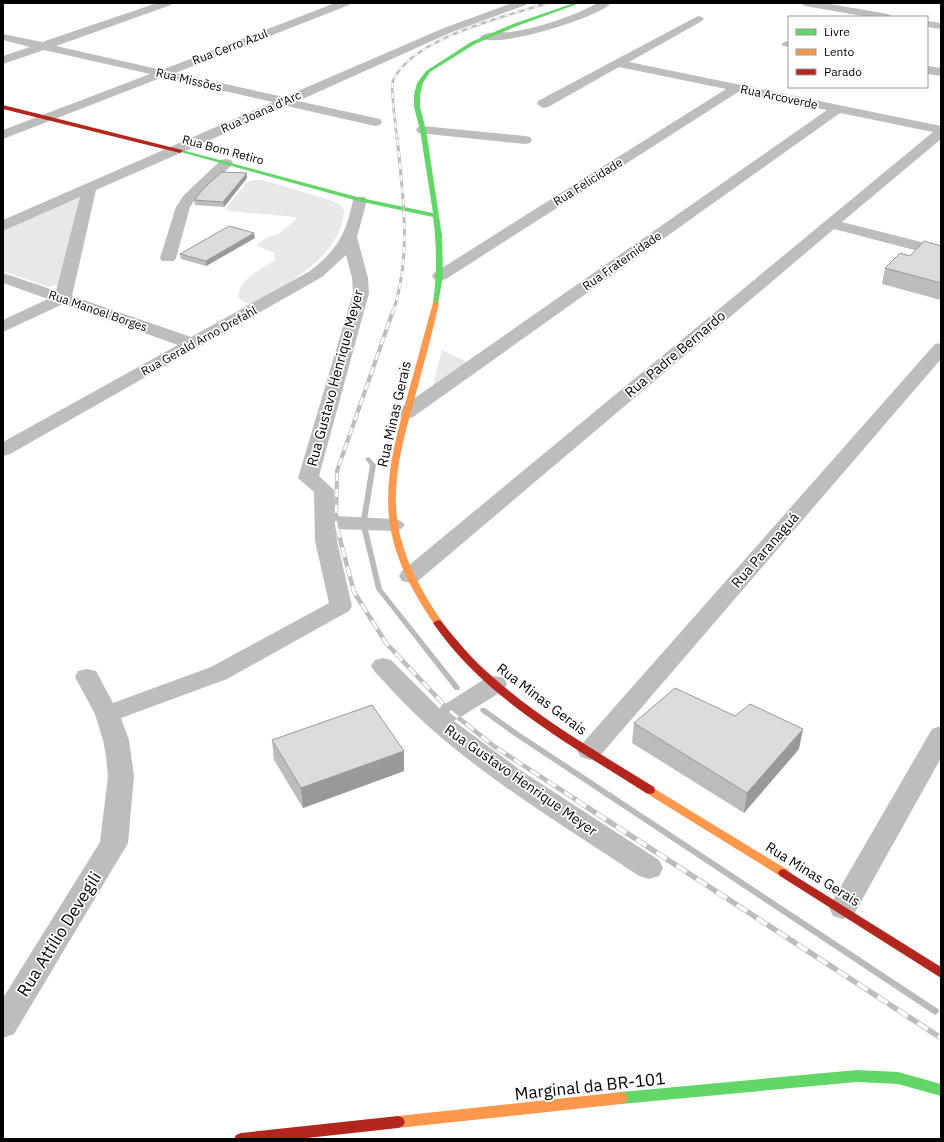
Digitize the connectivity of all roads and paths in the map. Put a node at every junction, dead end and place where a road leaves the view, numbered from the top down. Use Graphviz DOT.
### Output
graph roads {
  1 [pos="168,3"];
  2 [pos="345,3"];
  3 [pos="522,3"];
  4 [pos="578,3"];
  5 [pos="606,3"];
  6 [pos="805,3"];
  7 [pos="882,16"];
  8 [pos="698,19"];
  9 [pos="928,24"];
  10 [pos="941,26"];
  11 [pos="3,37"];
  12 [pos="486,37"];
  13 [pos="42,46"];
  14 [pos="3,60"];
  15 [pos="617,63"];
  16 [pos="928,70"];
  17 [pos="941,72"];
  18 [pos="162,74"];
  19 [pos="736,88"];
  20 [pos="284,102"];
  21 [pos="543,104"];
  22 [pos="3,107"];
  23 [pos="837,109"];
  24 [pos="47,118"];
  25 [pos="375,122"];
  26 [pos="423,130"];
  27 [pos="941,131"];
  28 [pos="3,135"];
  29 [pos="524,140"];
  30 [pos="175,150"];
  31 [pos="226,163"];
  32 [pos="90,187"];
  33 [pos="360,200"];
  34 [pos="436,216"];
  35 [pos="831,224"];
  36 [pos="3,226"];
  37 [pos="350,237"];
  38 [pos="941,252"];
  39 [pos="168,258"];
  40 [pos="316,274"];
  41 [pos="440,276"];
  42 [pos="3,278"];
  43 [pos="360,278"];
  44 [pos="62,298"];
  45 [pos="3,327"];
  46 [pos="194,344"];
  47 [pos="941,348"];
  48 [pos="406,413"];
  49 [pos="3,450"];
  50 [pos="324,522"];
  51 [pos="394,525"];
  52 [pos="410,576"];
  53 [pos="383,666"];
  54 [pos="87,676"];
  55 [pos="495,684"];
  56 [pos="107,714"];
  57 [pos="437,720"];
  58 [pos="941,735"];
  59 [pos="590,751"];
  60 [pos="649,868"];
  61 [pos="842,908"];
  62 [pos="941,973"];
  63 [pos="3,1025"];
  64 [pos="941,1090"];
  65 [pos="241,1139"];
  1 -- 13 [label="street"];
  2 -- 18 [label="street, Rua Cerro Azul"];
  3 -- 20 [label="street, Rua Joana d'Arc"];
  4 -- 12 [label="main road, Rua Minas Gerais"];
  5 -- 12 [label="street"];
  6 -- 7 [label="street"];
  8 -- 15 [label="street"];
  9 -- 10 [label="street"];
  11 -- 13 [label="street, Rua Missões"];
  12 -- 26 [label="main road, Rua Minas Gerais"];
  13 -- 14 [label="street"];
  13 -- 18 [label="street, Rua Missões"];
  15 -- 19 [label="street, Rua Arcoverde"];
  15 -- 21 [label="street"];
  16 -- 17 [label="street"];
  18 -- 20 [label="street, Rua Missões"];
  18 -- 24 [label="street, Rua Cerro Azul"];
  19 -- 23 [label="street, Rua Arcoverde"];
  19 -- 41 [label="street, Rua Felicidade"];
  20 -- 25 [label="street, Rua Missões"];
  20 -- 30 [label="street, Rua Joana d'Arc"];
  22 -- 24 [label="main road, Rua Bom Retiro"];
  23 -- 27 [label="street, Rua Arcoverde"];
  23 -- 48 [label="street, Rua Fraternidade"];
  24 -- 28 [label="street, Rua Cerro Azul"];
  24 -- 30 [label="main road, Rua Bom Retiro"];
  26 -- 29 [label="street"];
  26 -- 34 [label="main road, Rua Minas Gerais"];
  27 -- 35 [label="street, Rua Padre Bernardo"];
  30 -- 31 [label="main road, Rua Bom Retiro"];
  30 -- 32 [label="street, Rua Joana d'Arc"];
  31 -- 33 [label="main road, Rua Bom Retiro"];
  31 -- 39 [label="street"];
  32 -- 36 [label="street, Rua Joana d'Arc"];
  32 -- 44 [label="street"];
  33 -- 34 [label="main road, Rua Bom Retiro"];
  33 -- 37 [label="street, Rua Gerald Arno Drefahl"];
  34 -- 41 [label="main road, Rua Minas Gerais"];
  35 -- 38 [label="street"];
  35 -- 52 [label="street, Rua Padre Bernardo"];
  37 -- 40 [label="street, Rua Gerald Arno Drefahl"];
  37 -- 43 [label="street, Rua Gustavo Henrique Meyer"];
  40 -- 43 [label="street"];
  40 -- 46 [label="street, Rua Gerald Arno Drefahl"];
  41 -- 48 [label="main road, Rua Minas Gerais"];
  42 -- 44 [label="street, Rua Manoel Borges"];
  43 -- 50 [label="street, Rua Gustavo Henrique Meyer"];
  44 -- 45 [label="street"];
  44 -- 46 [label="street, Rua Manoel Borges"];
  46 -- 49 [label="street, Rua Gerald Arno Drefahl"];
  47 -- 59 [label="street, Rua Paranaguá"];
  48 -- 51 [label="main road, Rua Minas Gerais"];
  50 -- 51 [label="street"];
  50 -- 56 [label="street, Rua Gustavo Henrique Meyer"];
  51 -- 52 [label="main road, Rua Minas Gerais"];
  52 -- 55 [label="main road, Rua Minas Gerais"];
  53 -- 57 [label="street, Rua Gustavo Henrique Meyer"];
  54 -- 56 [label="street"];
  55 -- 57 [label="street"];
  55 -- 59 [label="main road, Rua Minas Gerais"];
  56 -- 63 [label="street, Rua Attílio Devegili"];
  57 -- 60 [label="street, Rua Gustavo Henrique Meyer"];
  58 -- 61 [label="street"];
  59 -- 61 [label="main road, Rua Minas Gerais"];
  61 -- 62 [label="main road, Rua Minas Gerais"];
  64 -- 65 [label="main road, Marginal da BR-101"];
}
